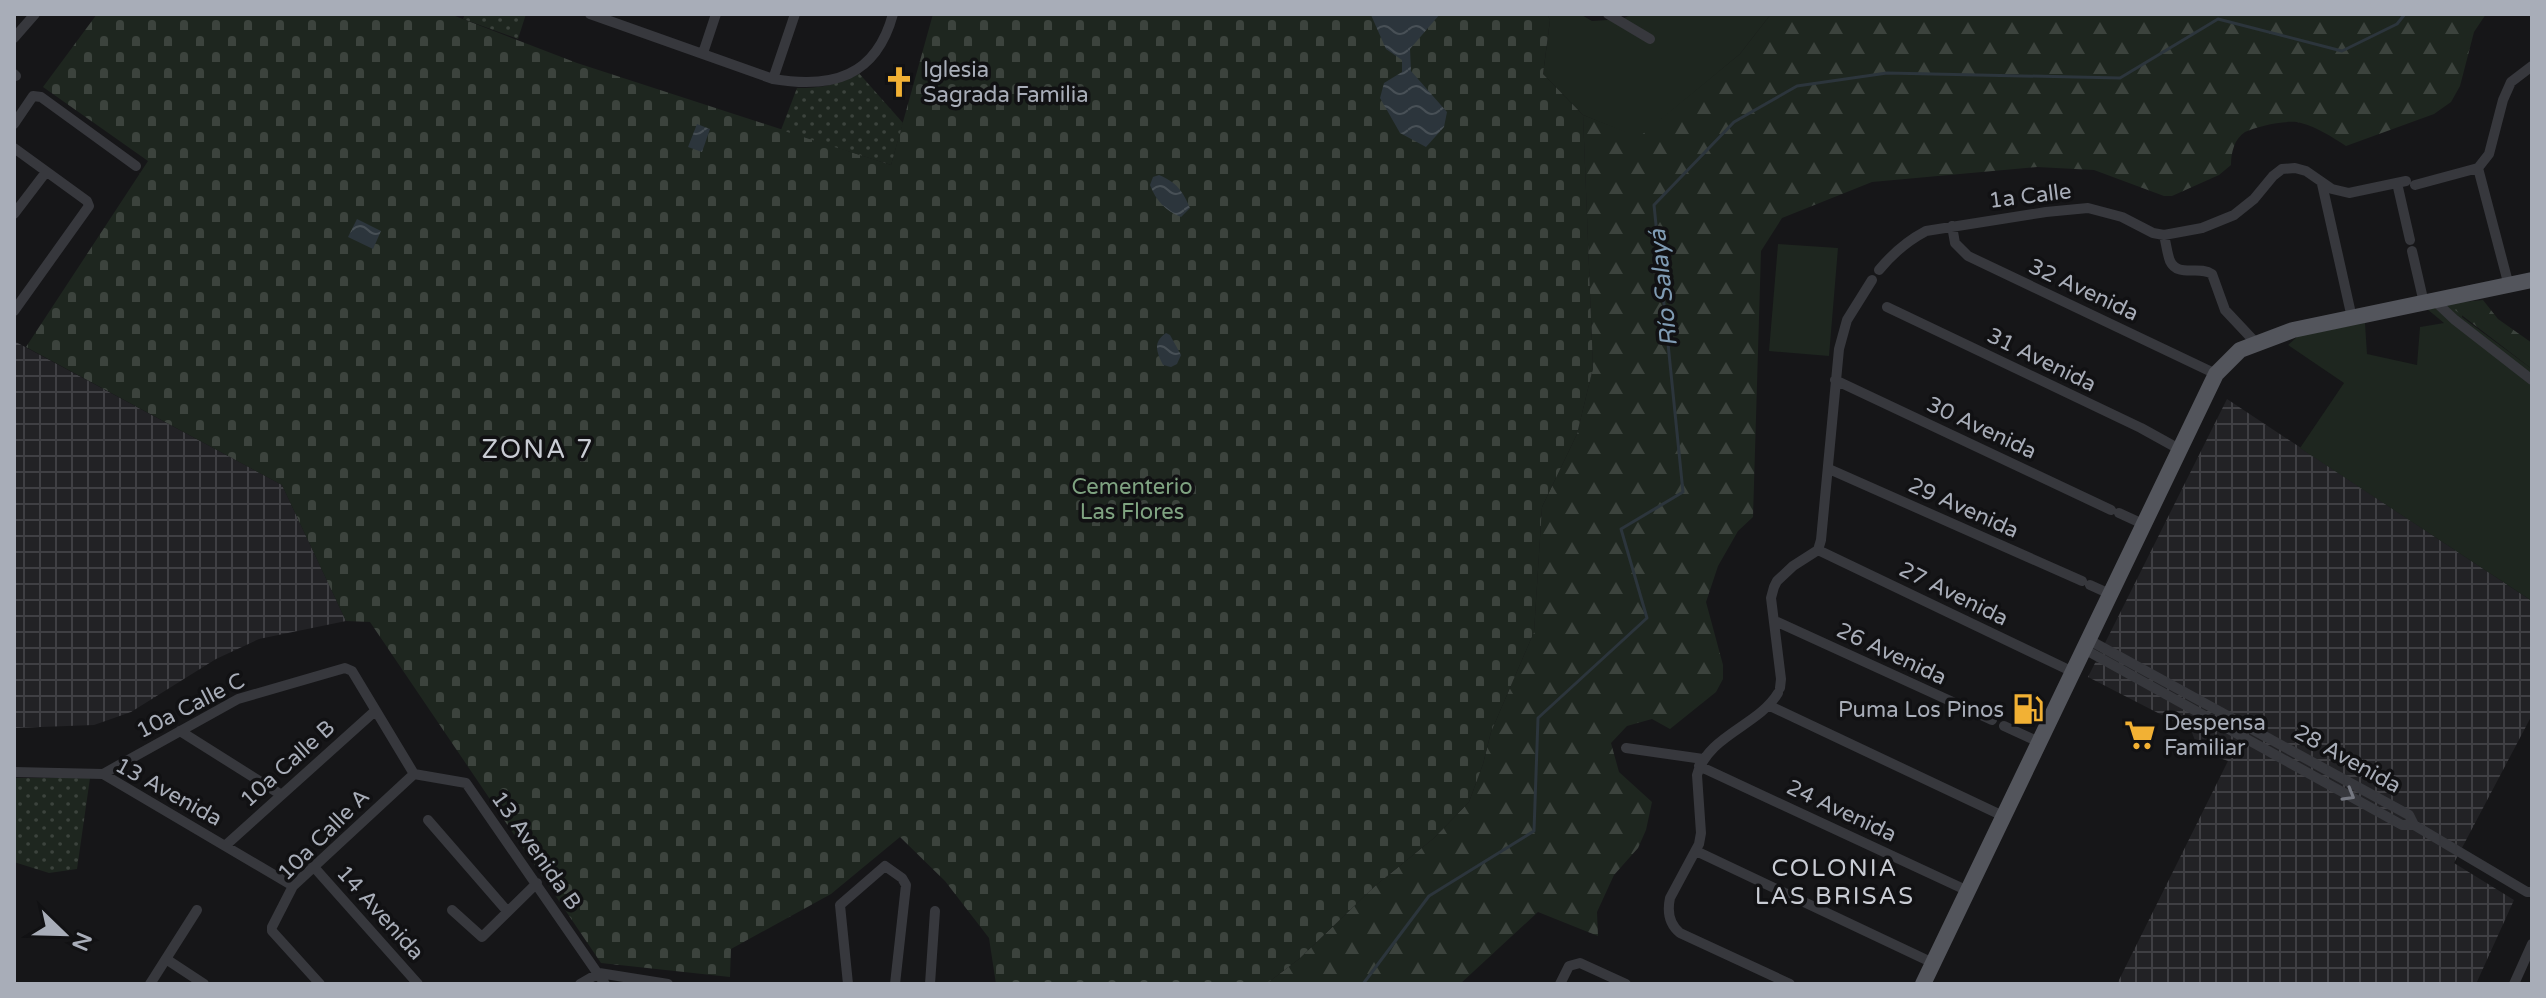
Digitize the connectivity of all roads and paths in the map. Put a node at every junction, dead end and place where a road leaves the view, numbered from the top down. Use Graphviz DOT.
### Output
graph roads {
  1 [pos="35,14"];
  2 [pos="590,14"];
  3 [pos="635,14"];
  4 [pos="716,14"];
  5 [pos="795,14"];
  6 [pos="893,14"];
  7 [pos="1608,14"];
  8 [pos="630,27"];
  9 [pos="14,38"];
  10 [pos="1650,39"];
  11 [pos="703,53"];
  12 [pos="2532,66"];
  13 [pos="773,79"];
  14 [pos="14,124"];
  15 [pos="14,148"];
  16 [pos="136,166"];
  17 [pos="2478,168"];
  18 [pos="46,172"];
  19 [pos="2406,183"];
  20 [pos="2322,184"];
  21 [pos="14,214"];
  22 [pos="1952,226"];
  23 [pos="2164,235"];
  24 [pos="1879,270"];
  25 [pos="1872,280"];
  26 [pos="2532,280"];
  27 [pos="2509,286"];
  28 [pos="2429,302"];
  29 [pos="1887,307"];
  30 [pos="14,311"];
  31 [pos="2352,318"];
  32 [pos="2256,343"];
  33 [pos="2216,374"];
  34 [pos="1835,380"];
  35 [pos="2532,380"];
  36 [pos="2179,449"];
  37 [pos="1829,469"];
  38 [pos="2143,524"];
  39 [pos="1818,550"];
  40 [pos="2110,594"];
  41 [pos="1775,621"];
  42 [pos="2093,648"];
  43 [pos="2073,672"];
  44 [pos="1770,706"];
  45 [pos="375,711"];
  46 [pos="1992,720"];
  47 [pos="2004,726"];
  48 [pos="180,731"];
  49 [pos="2039,742"];
  50 [pos="1626,748"];
  51 [pos="1701,763"];
  52 [pos="14,772"];
  53 [pos="103,774"];
  54 [pos="414,774"];
  55 [pos="280,794"];
  56 [pos="2003,816"];
  57 [pos="428,820"];
  58 [pos="226,845"];
  59 [pos="1696,851"];
  60 [pos="313,866"];
  61 [pos="537,883"];
  62 [pos="293,886"];
  63 [pos="1968,891"];
  64 [pos="2530,895"];
  65 [pos="197,910"];
  66 [pos="452,910"];
  67 [pos="507,911"];
  68 [pos="935,911"];
  69 [pos="2532,944"];
  70 [pos="166,959"];
  71 [pos="1933,963"];
  72 [pos="599,973"];
  73 [pos="638,982"];
  74 [pos="150,984"];
  75 [pos="204,984"];
  76 [pos="320,984"];
  77 [pos="418,984"];
  78 [pos="580,984"];
  79 [pos="605,984"];
  80 [pos="668,984"];
  81 [pos="848,984"];
  82 [pos="895,984"];
  83 [pos="930,984"];
  84 [pos="1560,984"];
  85 [pos="1626,984"];
  86 [pos="1790,984"];
  87 [pos="1923,984"];
  88 [pos="2514,984"];
  1 -- 9 [label="street"];
  2 -- 8 [label="street"];
  3 -- 8 [label="street"];
  4 -- 11 [label="street"];
  5 -- 13 [label="street"];
  6 -- 13 [label="street"];
  7 -- 10 [label="street"];
  8 -- 11 [label="street"];
  11 -- 13 [label="street"];
  12 -- 17 [label="street"];
  14 -- 16 [label="street"];
  15 -- 18 [label="street"];
  17 -- 19 [label="street"];
  17 -- 27 [label="street"];
  18 -- 21 [label="street"];
  18 -- 30 [label="street"];
  19 -- 20 [label="street"];
  19 -- 28 [label="street"];
  20 -- 23 [label="street"];
  20 -- 31 [label="street"];
  22 -- 23 [label="street, 1a Calle"];
  22 -- 24 [label="street, 1a Calle"];
  22 -- 33 [label="street, 32 Avenida"];
  23 -- 32 [label="street"];
  25 -- 34 [label="street"];
  26 -- 27 [label="main road"];
  27 -- 28 [label="main road"];
  28 -- 31 [label="main road"];
  28 -- 35 [label="street"];
  29 -- 36 [label="street, 31 Avenida"];
  31 -- 32 [label="main road"];
  32 -- 33 [label="main road"];
  33 -- 36 [label="main road"];
  34 -- 37 [label="street"];
  34 -- 38 [label="street, 30 Avenida"];
  36 -- 38 [label="main road"];
  37 -- 39 [label="street"];
  37 -- 40 [label="street, 29 Avenida"];
  38 -- 40 [label="main road"];
  39 -- 41 [label="street"];
  39 -- 43 [label="street, 27 Avenida"];
  40 -- 42 [label="main road"];
  41 -- 44 [label="street"];
  41 -- 46 [label="street, 26 Avenida"];
  42 -- 43 [label="main road"];
  42 -- 64 [label="street, 28 Avenida"];
  43 -- 49 [label="main road"];
  44 -- 51 [label="street"];
  44 -- 56 [label="street"];
  45 -- 48 [label="street, 10a Calle C"];
  45 -- 54 [label="street"];
  45 -- 55 [label="street, 10a Calle B"];
  47 -- 49 [label="street"];
  48 -- 53 [label="street, 10a Calle C"];
  48 -- 55 [label="street"];
  49 -- 56 [label="main road"];
  50 -- 51 [label="street, 24 Avenida"];
  51 -- 59 [label="street"];
  51 -- 63 [label="street, 24 Avenida"];
  52 -- 53 [label="street, 13 Avenida"];
  53 -- 58 [label="street, 13 Avenida"];
  54 -- 60 [label="street, 10a Calle A"];
  54 -- 61 [label="street, 13 Avenida B"];
  55 -- 58 [label="street, 10a Calle B"];
  56 -- 63 [label="main road"];
  57 -- 67 [label="street"];
  58 -- 62 [label="street, 13 Avenida"];
  59 -- 71 [label="street"];
  59 -- 86 [label="street"];
  60 -- 62 [label="street, 10a Calle A"];
  60 -- 77 [label="street, 14 Avenida"];
  61 -- 67 [label="street"];
  61 -- 72 [label="street, 13 Avenida B"];
  62 -- 76 [label="street, 10a Calle A"];
  63 -- 71 [label="main road"];
  65 -- 70 [label="street"];
  66 -- 67 [label="street"];
  68 -- 83 [label="street"];
  69 -- 88 [label="street"];
  70 -- 74 [label="street"];
  70 -- 75 [label="street"];
  71 -- 87 [label="main road"];
  72 -- 73 [label="street"];
  72 -- 78 [label="street"];
  72 -- 79 [label="street, 13 Avenida B"];
  73 -- 80 [label="street"];
  81 -- 82 [label="street"];
  84 -- 85 [label="street"];
}
